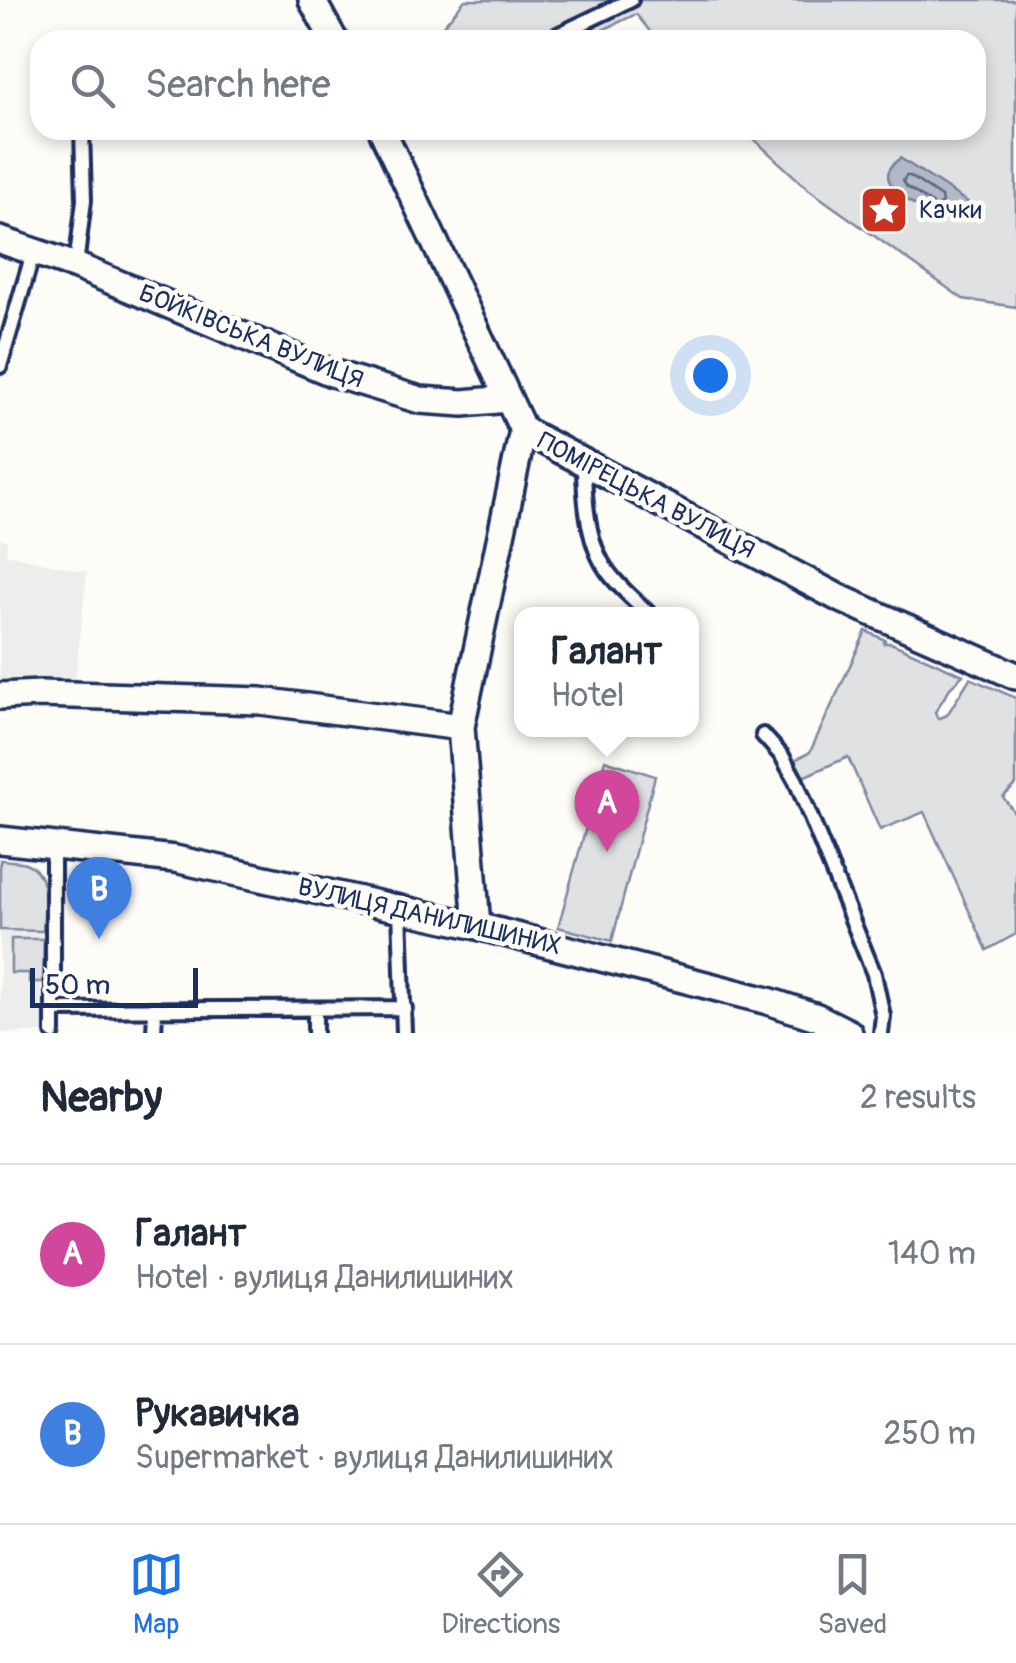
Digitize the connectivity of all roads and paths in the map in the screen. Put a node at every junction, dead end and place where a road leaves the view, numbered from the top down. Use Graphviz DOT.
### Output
graph roads {
  1 [pos="312,0"];
  2 [pos="632,0"];
  3 [pos="328,30"];
  4 [pos="568,30"];
  5 [pos="82,140"];
  6 [pos="387,140"];
  7 [pos="0,240"];
  8 [pos="34,250"];
  9 [pos="76,266"];
  10 [pos="0,366"];
  11 [pos="508,399"];
  12 [pos="523,430"];
  13 [pos="584,463"];
  14 [pos="643,607"];
  15 [pos="1016,676"];
  16 [pos="0,696"];
  17 [pos="461,728"];
  18 [pos="764,735"];
  19 [pos="0,840"];
  20 [pos="52,846"];
  21 [pos="400,909"];
  22 [pos="477,926"];
  23 [pos="404,1008"];
  24 [pos="315,1009"];
  25 [pos="53,1010"];
  26 [pos="155,1010"];
  27 [pos="53,1033"];
  28 [pos="154,1033"];
  29 [pos="315,1033"];
  30 [pos="404,1033"];
  31 [pos="850,1033"];
  32 [pos="880,1033"];
  1 -- 3 [label="street"];
  2 -- 4 [label="lane"];
  5 -- 9 [label="lane"];
  6 -- 11 [label="street, ПОМІРЕЦЬКА ВУЛИЦЯ"];
  7 -- 8 [label="street, БОЙКІВСЬКА ВУЛИЦЯ"];
  8 -- 9 [label="street, БОЙКІВСЬКА ВУЛИЦЯ"];
  8 -- 10 [label="lane"];
  9 -- 11 [label="street, БОЙКІВСЬКА ВУЛИЦЯ"];
  11 -- 12 [label="street, ПОМІРЕЦЬКА ВУЛИЦЯ"];
  12 -- 13 [label="street, ПОМІРЕЦЬКА ВУЛИЦЯ"];
  12 -- 17 [label="street"];
  13 -- 14 [label="lane"];
  13 -- 15 [label="street, ПОМІРЕЦЬКА ВУЛИЦЯ"];
  16 -- 17 [label="street"];
  17 -- 22 [label="street"];
  18 -- 32 [label="lane"];
  19 -- 20 [label="street, ВУЛИЦЯ ДАНИЛИШИНИХ"];
  20 -- 21 [label="street, ВУЛИЦЯ ДАНИЛИШИНИХ"];
  20 -- 25 [label="lane"];
  21 -- 22 [label="street, ВУЛИЦЯ ДАНИЛИШИНИХ"];
  21 -- 23 [label="lane"];
  22 -- 31 [label="street, ВУЛИЦЯ ДАНИЛИШИНИХ"];
  23 -- 24 [label="lane"];
  23 -- 30 [label="lane"];
  24 -- 26 [label="lane"];
  24 -- 29 [label="lane"];
  25 -- 26 [label="lane"];
  25 -- 27 [label="lane"];
  26 -- 28 [label="lane"];
}
